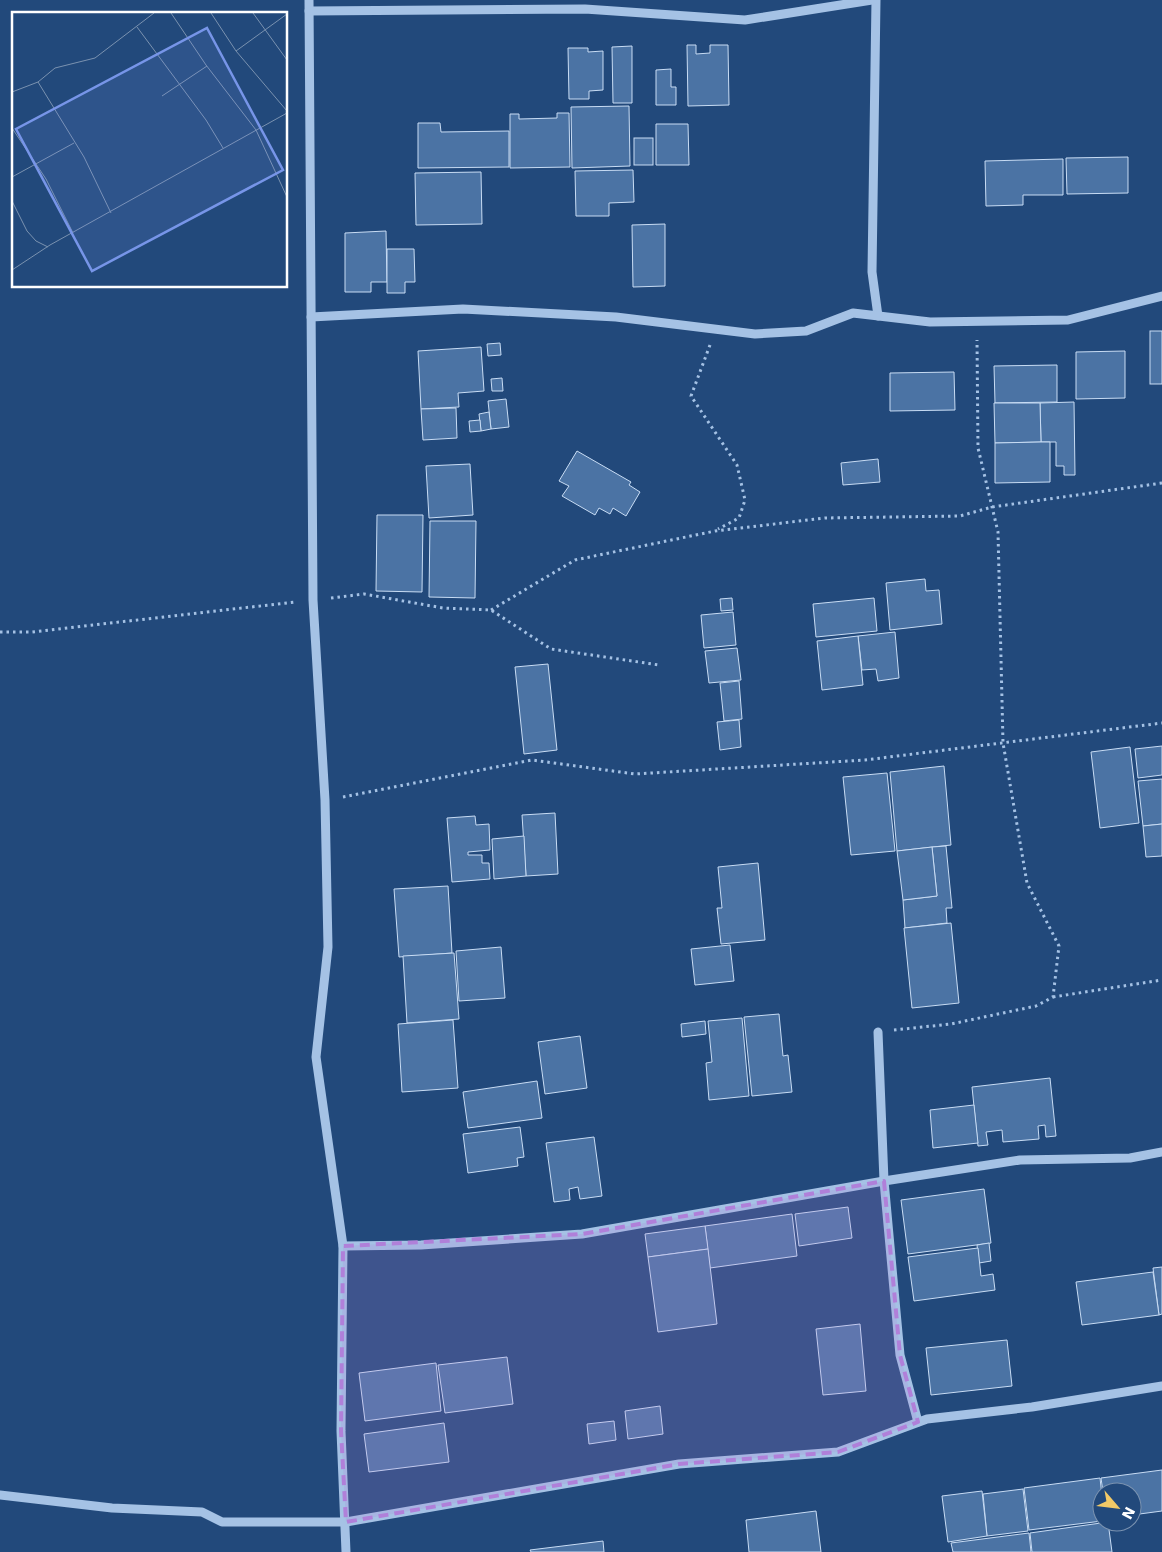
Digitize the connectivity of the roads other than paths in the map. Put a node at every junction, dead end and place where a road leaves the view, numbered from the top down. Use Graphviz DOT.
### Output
graph roads {
  1 [pos="309,0"];
  2 [pos="872,0"];
  3 [pos="876,0"];
  4 [pos="309,11"];
  5 [pos="1162,296"];
  6 [pos="878,316"];
  7 [pos="311,317"];
  8 [pos="878,1032"];
  9 [pos="1162,1152"];
  10 [pos="884,1181"];
  11 [pos="342,1246"];
  12 [pos="1162,1386"];
  13 [pos="918,1422"];
  14 [pos="0,1495"];
  15 [pos="346,1522"];
  16 [pos="346,1552"];
  1 -- 4 [label="street"];
  2 -- 4 [label="street"];
  3 -- 6 [label="street"];
  4 -- 7 [label="street"];
  5 -- 6 [label="street"];
  6 -- 7 [label="street"];
  7 -- 11 [label="street"];
  8 -- 10 [label="street"];
  9 -- 10 [label="street"];
  10 -- 11 [label="street"];
  10 -- 13 [label="street"];
  11 -- 15 [label="street"];
  12 -- 13 [label="street"];
  13 -- 15 [label="street"];
  14 -- 15 [label="street"];
  15 -- 16 [label="street"];
}
